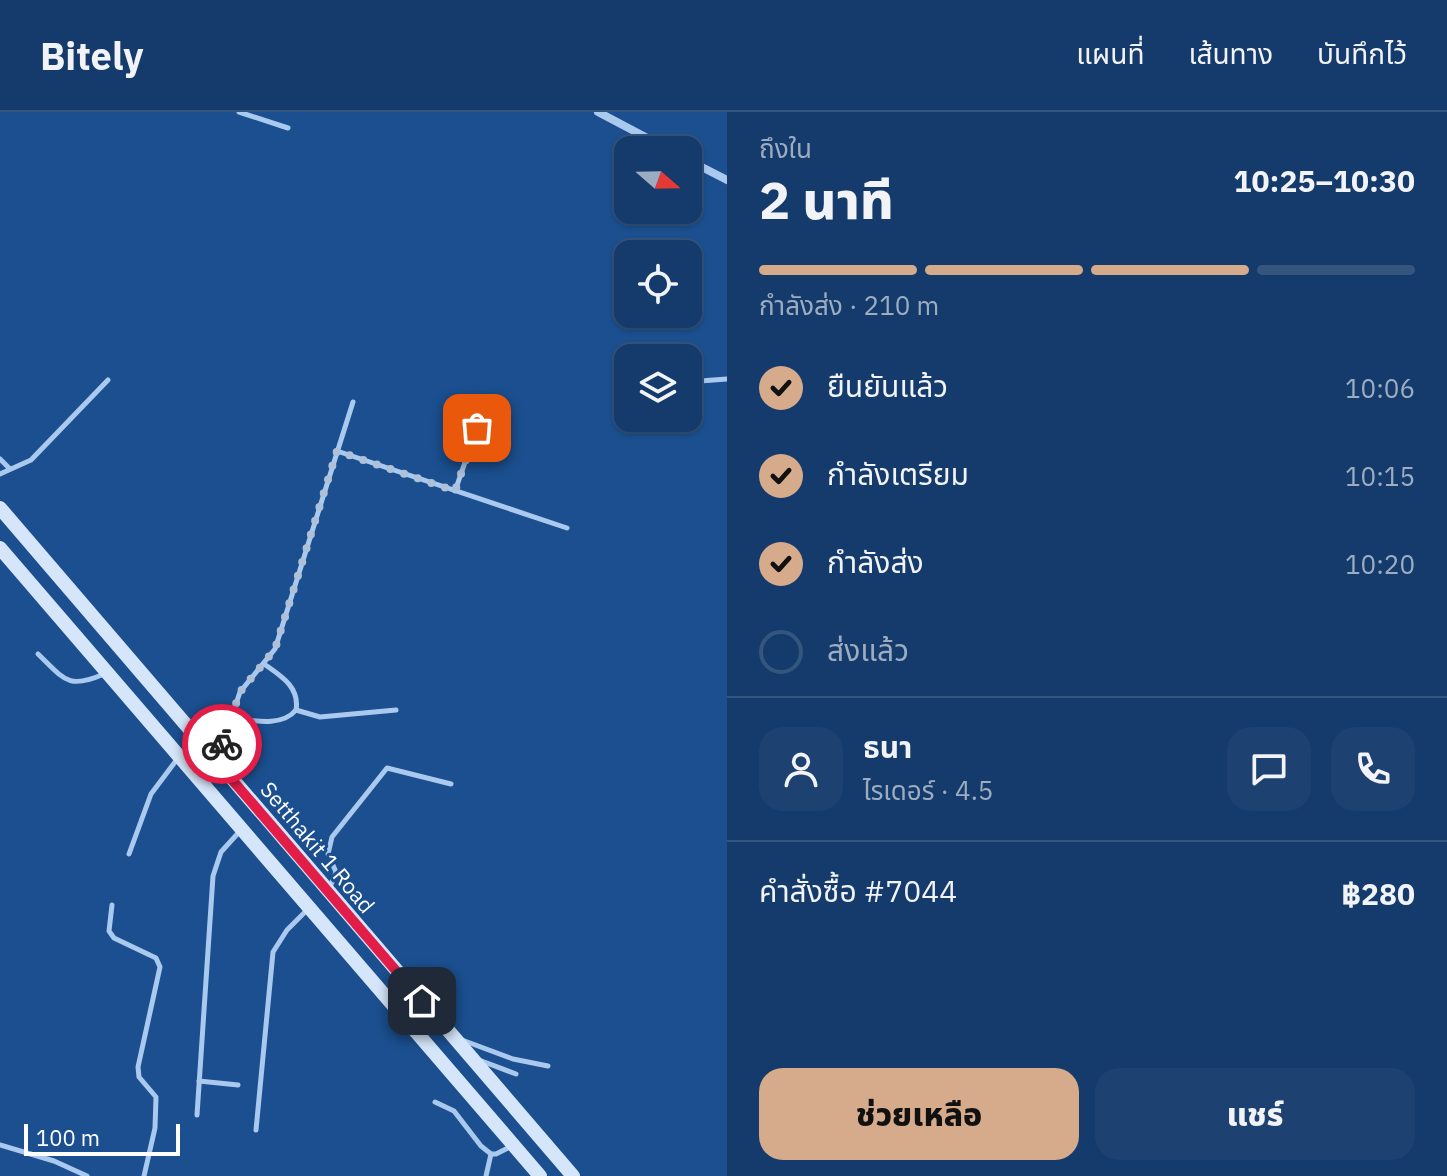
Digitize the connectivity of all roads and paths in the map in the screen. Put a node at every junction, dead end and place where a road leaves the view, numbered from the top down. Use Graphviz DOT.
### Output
graph roads {
  1 [pos="239,112"];
  2 [pos="598,112"];
  3 [pos="288,128"];
  4 [pos="643,136"];
  5 [pos="702,167"];
  6 [pos="727,180"];
  7 [pos="727,379"];
  8 [pos="108,380"];
  9 [pos="702,381"];
  10 [pos="353,402"];
  11 [pos="477,428"];
  12 [pos="337,451"];
  13 [pos="0,459"];
  14 [pos="9,468"];
  15 [pos="0,474"];
  16 [pos="455,491"];
  17 [pos="0,508"];
  18 [pos="567,528"];
  19 [pos="0,548"];
  20 [pos="38,654"];
  21 [pos="264,664"];
  22 [pos="107,673"];
  23 [pos="296,710"];
  24 [pos="396,710"];
  25 [pos="230,718"];
  26 [pos="178,757"];
  27 [pos="216,761"];
  28 [pos="451,784"];
  29 [pos="241,830"];
  30 [pos="129,854"];
  31 [pos="327,891"];
  32 [pos="112,905"];
  33 [pos="308,909"];
  34 [pos="387,961"];
  35 [pos="367,978"];
  36 [pos="456,1040"];
  37 [pos="475,1061"];
  38 [pos="548,1066"];
  39 [pos="516,1074"];
  40 [pos="199,1081"];
  41 [pos="238,1085"];
  42 [pos="435,1102"];
  43 [pos="197,1115"];
  44 [pos="256,1130"];
  45 [pos="0,1145"];
  46 [pos="513,1145"];
  47 [pos="491,1154"];
  48 [pos="78,1174"];
  49 [pos="87,1176"];
  50 [pos="144,1176"];
  51 [pos="486,1176"];
  52 [pos="540,1176"];
  53 [pos="573,1176"];
  1 -- 3 [label="lane"];
  2 -- 4 [label="street"];
  5 -- 6 [label="street"];
  7 -- 9 [label="lane"];
  8 -- 14 [label="lane"];
  10 -- 12 [label="lane"];
  11 -- 16 [label="lane"];
  12 -- 16 [label="lane"];
  12 -- 21 [label="lane"];
  13 -- 14 [label="lane"];
  14 -- 15 [label="lane"];
  16 -- 18 [label="lane"];
  17 -- 27 [label="main road, Setthakit 1 Road"];
  19 -- 22 [label="main road"];
  20 -- 22 [label="lane"];
  21 -- 23 [label="lane"];
  21 -- 25 [label="lane"];
  22 -- 26 [label="main road"];
  23 -- 24 [label="lane"];
  23 -- 25 [label="lane"];
  25 -- 27 [label="lane"];
  26 -- 29 [label="main road"];
  26 -- 30 [label="lane"];
  27 -- 31 [label="main road, Setthakit 1 Road"];
  28 -- 31 [label="lane"];
  29 -- 33 [label="main road"];
  29 -- 40 [label="lane"];
  31 -- 34 [label="main road, Setthakit 1 Road"];
  32 -- 50 [label="lane"];
  33 -- 35 [label="main road"];
  33 -- 44 [label="lane"];
  34 -- 35 [label="main road"];
  34 -- 36 [label="main road, Setthakit 1 Road"];
  35 -- 46 [label="main road"];
  36 -- 37 [label="main road, Setthakit 1 Road"];
  36 -- 38 [label="lane"];
  37 -- 39 [label="lane"];
  37 -- 53 [label="main road, Setthakit 1 Road"];
  40 -- 41 [label="lane"];
  40 -- 43 [label="lane"];
  42 -- 47 [label="lane"];
  45 -- 48 [label="lane"];
  46 -- 47 [label="lane"];
  46 -- 52 [label="main road"];
  47 -- 51 [label="lane"];
  48 -- 49 [label="lane"];
}
